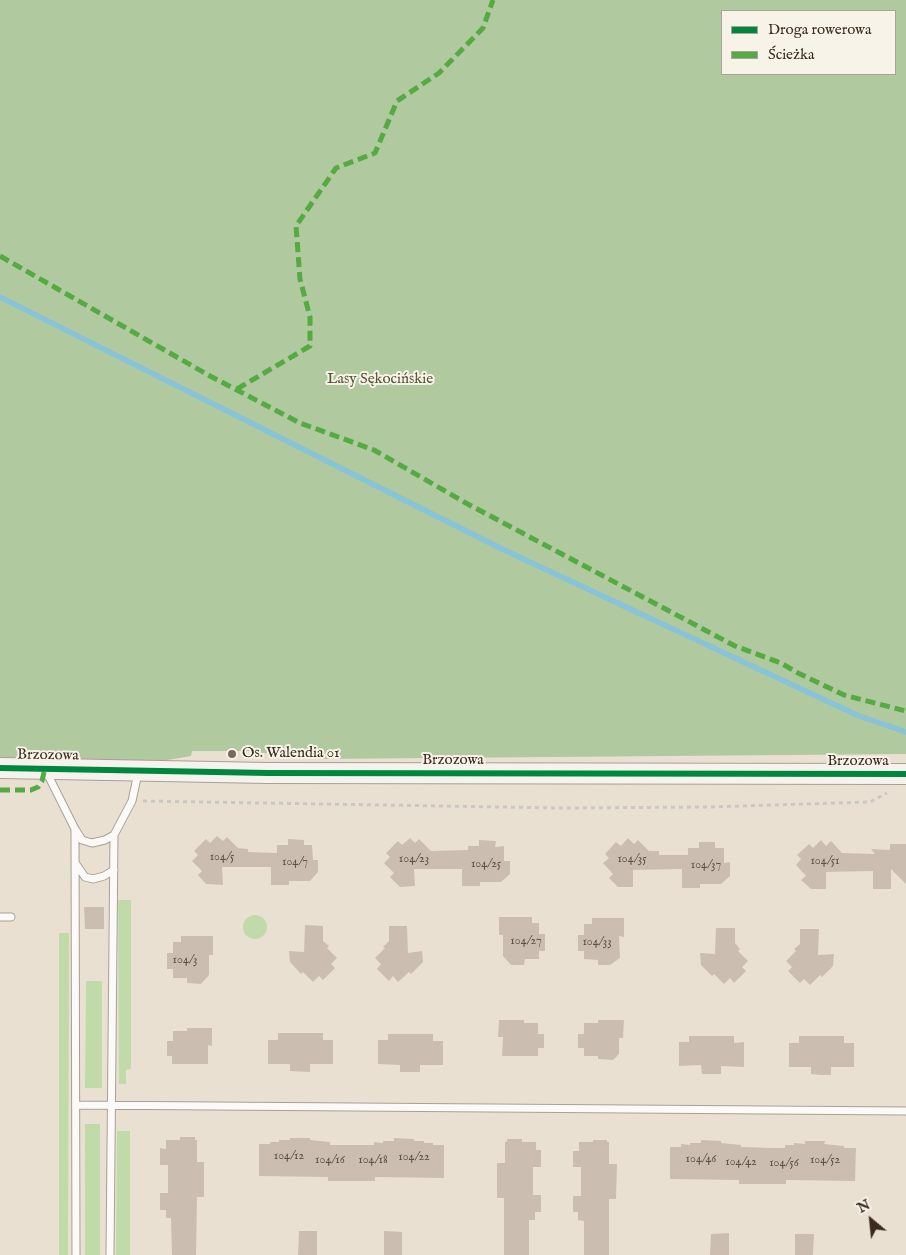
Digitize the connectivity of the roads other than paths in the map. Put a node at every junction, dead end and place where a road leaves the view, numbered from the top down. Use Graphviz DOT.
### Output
graph roads {
  1 [pos="0,768"];
  2 [pos="45,768"];
  3 [pos="138,770"];
  4 [pos="899,781"];
  5 [pos="75,829"];
  6 [pos="114,835"];
  7 [pos="75,862"];
  8 [pos="114,870"];
  9 [pos="0,917"];
  10 [pos="11,917"];
  11 [pos="110,1104"];
  12 [pos="76,1105"];
  13 [pos="906,1111"];
  14 [pos="76,1255"];
  15 [pos="110,1255"];
  1 -- 2 [label="street, Brzozowa"];
  2 -- 3 [label="street, Brzozowa"];
  2 -- 5 [label="lane"];
  3 -- 4 [label="street, Brzozowa"];
  3 -- 6 [label="lane"];
  5 -- 6 [label="lane"];
  5 -- 7 [label="lane"];
  6 -- 8 [label="lane"];
  7 -- 8 [label="lane"];
  7 -- 12 [label="lane"];
  8 -- 11 [label="lane"];
  9 -- 10 [label="lane"];
  11 -- 12 [label="lane"];
  11 -- 13 [label="lane"];
  11 -- 15 [label="lane"];
  12 -- 14 [label="lane"];
}
